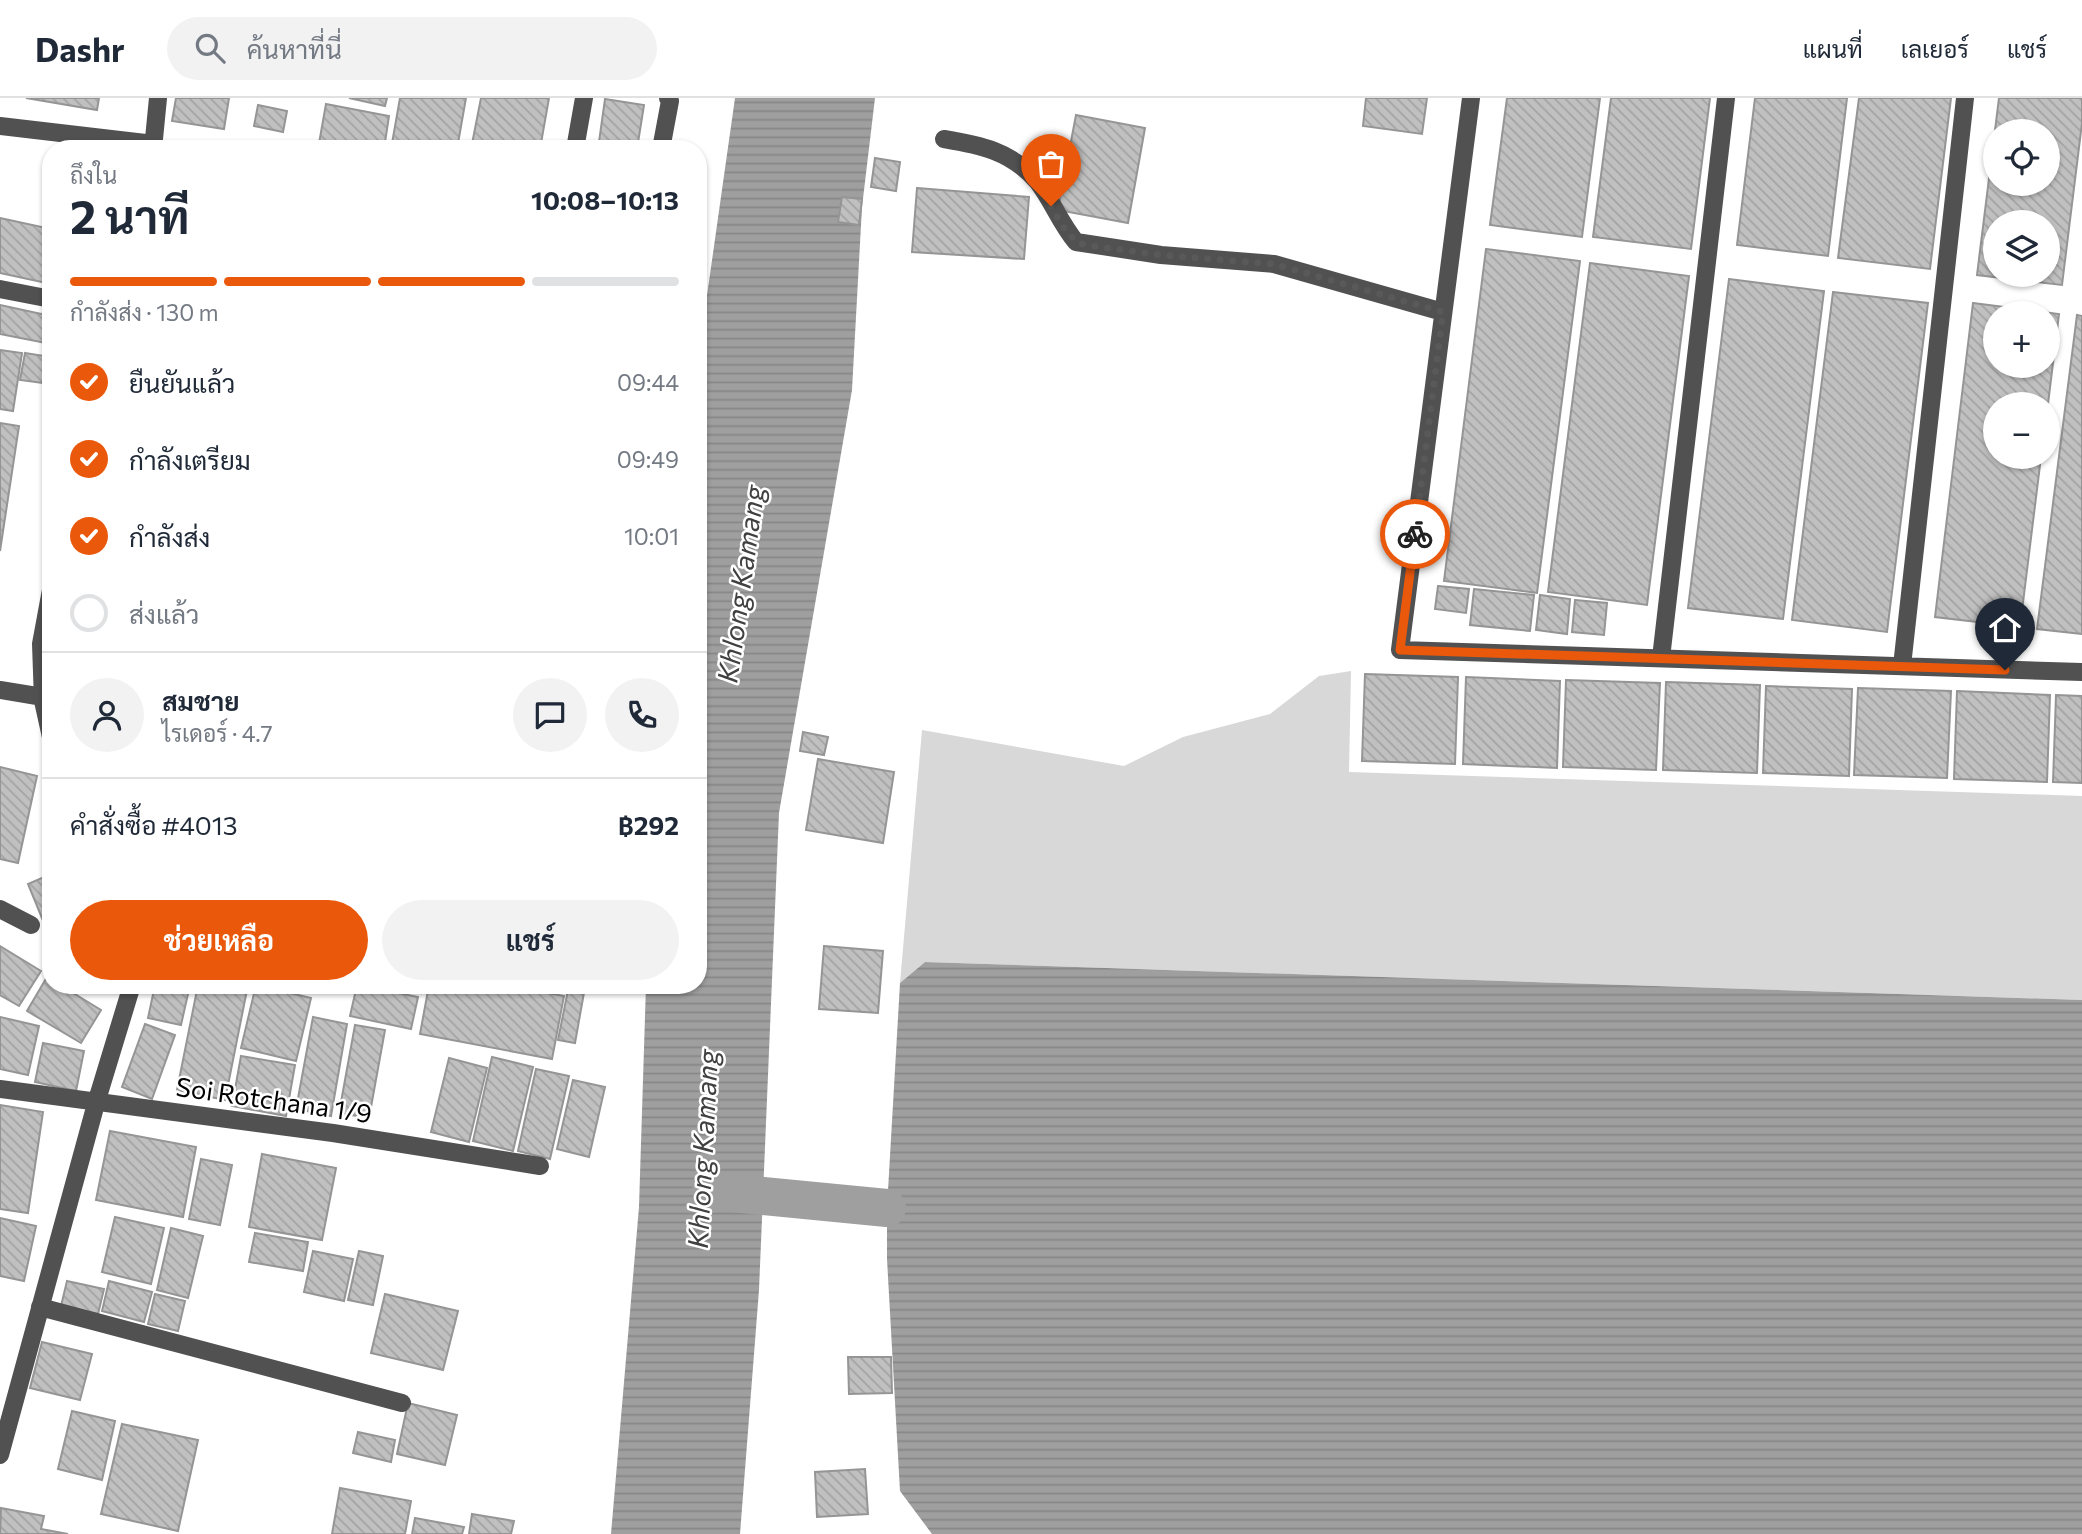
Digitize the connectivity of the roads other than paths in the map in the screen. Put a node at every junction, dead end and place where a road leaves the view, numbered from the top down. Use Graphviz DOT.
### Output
graph roads {
  1 [pos="158,98"];
  2 [pos="584,98"];
  3 [pos="668,98"];
  4 [pos="1471,98"];
  5 [pos="1726,98"];
  6 [pos="1965,98"];
  7 [pos="0,126"];
  8 [pos="944,139"];
  9 [pos="107,140"];
  10 [pos="154,140"];
  11 [pos="577,140"];
  12 [pos="663,140"];
  13 [pos="0,289"];
  14 [pos="42,297"];
  15 [pos="1443,312"];
  16 [pos="1661,658"];
  17 [pos="1902,666"];
  18 [pos="2082,672"];
  19 [pos="0,690"];
  20 [pos="42,696"];
  21 [pos="0,909"];
  22 [pos="31,925"];
  23 [pos="129,994"];
  24 [pos="0,1088"];
  25 [pos="97,1100"];
  26 [pos="540,1166"];
  27 [pos="40,1307"];
  28 [pos="402,1404"];
  29 [pos="0,1455"];
  1 -- 10 [label="street"];
  2 -- 11 [label="street"];
  3 -- 12 [label="street"];
  4 -- 15 [label="street"];
  5 -- 16 [label="street"];
  6 -- 17 [label="street"];
  7 -- 9 [label="street"];
  8 -- 15 [label="street"];
  13 -- 14 [label="street"];
  15 -- 16 [label="street"];
  16 -- 17 [label="street"];
  17 -- 18 [label="street"];
  19 -- 20 [label="street"];
  21 -- 22 [label="street"];
  23 -- 25 [label="street"];
  24 -- 25 [label="street, Soi Rotchana 1/9"];
  25 -- 26 [label="street, Soi Rotchana 1/9"];
  25 -- 27 [label="street"];
  27 -- 28 [label="street"];
  27 -- 29 [label="street"];
}
